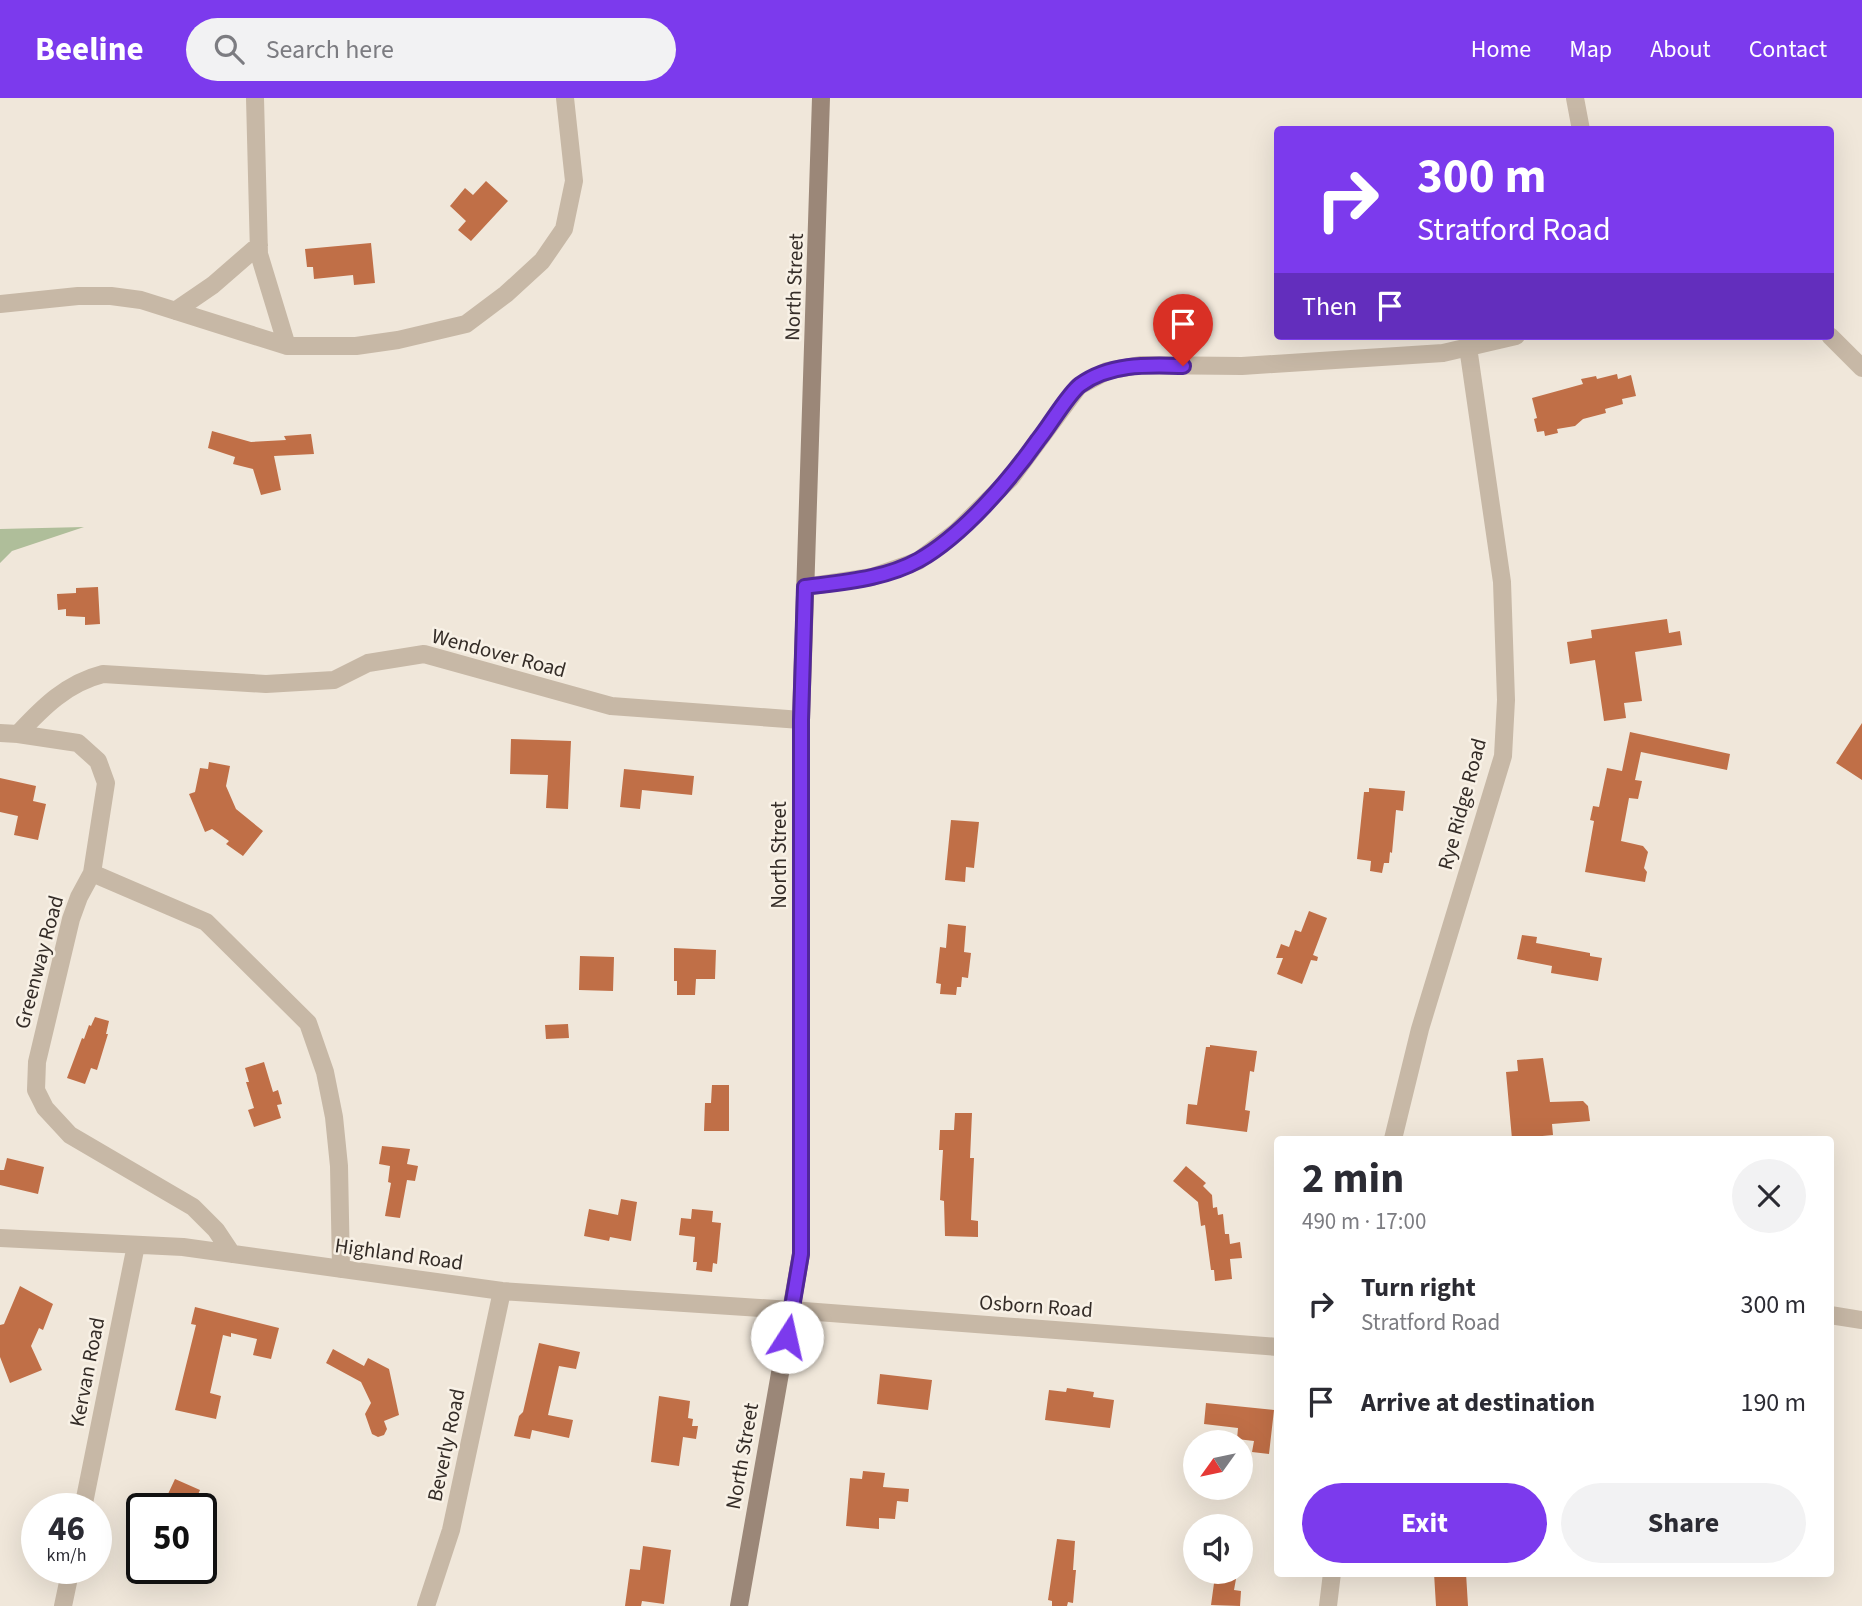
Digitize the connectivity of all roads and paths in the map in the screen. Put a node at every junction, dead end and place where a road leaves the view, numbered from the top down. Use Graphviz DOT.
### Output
graph roads {
  1 [pos="255,98"];
  2 [pos="565,98"];
  3 [pos="821,98"];
  4 [pos="1575,98"];
  5 [pos="1580,126"];
  6 [pos="259,245"];
  7 [pos="0,304"];
  8 [pos="175,311"];
  9 [pos="1499,340"];
  10 [pos="1834,340"];
  11 [pos="287,346"];
  12 [pos="1468,347"];
  13 [pos="1862,368"];
  14 [pos="805,587"];
  15 [pos="801,720"];
  16 [pos="9,734"];
  17 [pos="92,873"];
  18 [pos="1394,1136"];
  19 [pos="0,1238"];
  20 [pos="136,1245"];
  21 [pos="232,1254"];
  22 [pos="341,1269"];
  23 [pos="502,1291"];
  24 [pos="792,1310"];
  25 [pos="1834,1316"];
  26 [pos="1862,1320"];
  27 [pos="1274,1347"];
  28 [pos="85,1493"];
  29 [pos="1332,1577"];
  30 [pos="68,1584"];
  31 [pos="63,1606"];
  32 [pos="426,1606"];
  33 [pos="739,1606"];
  34 [pos="1328,1606"];
  1 -- 6 [label="street"];
  2 -- 11 [label="street"];
  3 -- 14 [label="main road, North Street"];
  4 -- 5 [label="street"];
  6 -- 8 [label="street"];
  6 -- 11 [label="street"];
  7 -- 8 [label="street"];
  8 -- 11 [label="street"];
  9 -- 12 [label="street"];
  10 -- 13 [label="street"];
  12 -- 14 [label="street"];
  12 -- 18 [label="street, Rye Ridge Road"];
  14 -- 15 [label="main road, North Street"];
  15 -- 16 [label="street, Wendover Road"];
  15 -- 24 [label="main road, North Street"];
  16 -- 17 [label="street, Greenway Road"];
  17 -- 21 [label="street, Greenway Road"];
  17 -- 22 [label="street"];
  19 -- 20 [label="street, Highland Road"];
  20 -- 21 [label="street, Highland Road"];
  20 -- 28 [label="street, Kervan Road"];
  21 -- 22 [label="street, Highland Road"];
  22 -- 23 [label="street, Highland Road"];
  23 -- 24 [label="street, Highland Road"];
  23 -- 32 [label="street, Beverly Road"];
  24 -- 27 [label="street, Osborn Road"];
  24 -- 33 [label="main road, North Street"];
  25 -- 26 [label="street"];
  29 -- 34 [label="street"];
  30 -- 31 [label="street"];
}
